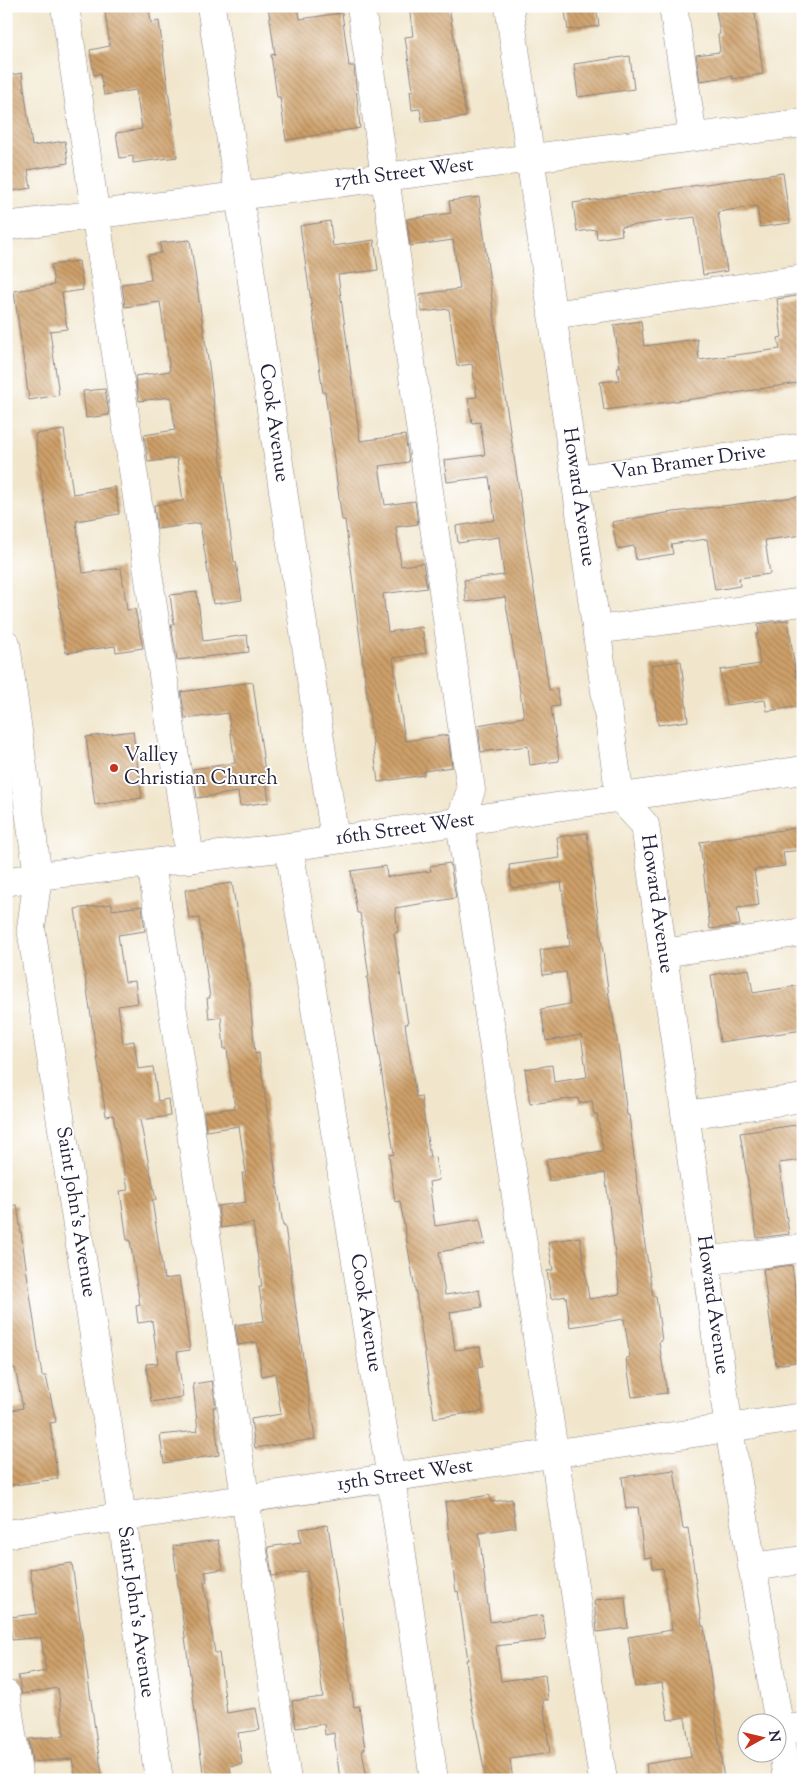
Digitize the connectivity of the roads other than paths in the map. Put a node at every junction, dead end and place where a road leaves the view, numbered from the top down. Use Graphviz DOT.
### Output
graph roads {
  1 [pos="65,6"];
  2 [pos="211,6"];
  3 [pos="361,6"];
  4 [pos="509,6"];
  5 [pos="674,6"];
  6 [pos="803,123"];
  7 [pos="693,137"];
  8 [pos="530,159"];
  9 [pos="385,177"];
  10 [pos="240,194"];
  11 [pos="95,214"];
  12 [pos="6,226"];
  13 [pos="803,279"];
  14 [pos="552,314"];
  15 [pos="803,447"];
  16 [pos="576,479"];
  17 [pos="803,602"];
  18 [pos="597,630"];
  19 [pos="6,644"];
  20 [pos="803,770"];
  21 [pos="620,798"];
  22 [pos="460,822"];
  23 [pos="335,840"];
  24 [pos="289,847"];
  25 [pos="190,858"];
  26 [pos="151,863"];
  27 [pos="38,876"];
  28 [pos="6,882"];
  29 [pos="803,932"];
  30 [pos="663,953"];
  31 [pos="803,1098"];
  32 [pos="686,1115"];
  33 [pos="803,1248"];
  34 [pos="706,1261"];
  35 [pos="803,1418"];
  36 [pos="729,1429"];
  37 [pos="555,1454"];
  38 [pos="391,1478"];
  39 [pos="246,1499"];
  40 [pos="122,1517"];
  41 [pos="6,1534"];
  42 [pos="803,1560"];
  43 [pos="752,1566"];
  44 [pos="6,1694"];
  45 [pos="792,1728"];
  46 [pos="19,1780"];
  47 [pos="159,1780"];
  48 [pos="287,1780"];
  49 [pos="434,1780"];
  50 [pos="603,1780"];
  51 [pos="787,1780"];
  1 -- 11 [label="street"];
  2 -- 10 [label="street, Cook Avenue"];
  3 -- 9 [label="street"];
  4 -- 8 [label="street, Howard Avenue"];
  5 -- 7 [label="street"];
  6 -- 7 [label="street, 17th Street West"];
  7 -- 8 [label="street, 17th Street West"];
  8 -- 9 [label="street, 17th Street West"];
  8 -- 14 [label="street, Howard Avenue"];
  9 -- 10 [label="street, 17th Street West"];
  9 -- 22 [label="street"];
  10 -- 11 [label="street, 17th Street West"];
  10 -- 23 [label="street, Cook Avenue"];
  11 -- 12 [label="street, 17th Street West"];
  11 -- 25 [label="street"];
  13 -- 14 [label="street"];
  14 -- 16 [label="street, Howard Avenue"];
  15 -- 16 [label="street, Van Bramer Drive"];
  16 -- 18 [label="street, Howard Avenue"];
  17 -- 18 [label="street"];
  18 -- 21 [label="street, Howard Avenue"];
  19 -- 27 [label="street, Saint John's Avenue"];
  20 -- 21 [label="street, 16th Street West"];
  21 -- 22 [label="street, 16th Street West"];
  21 -- 30 [label="street, Howard Avenue"];
  22 -- 23 [label="street, 16th Street West"];
  22 -- 37 [label="street"];
  23 -- 24 [label="street, 16th Street West"];
  24 -- 25 [label="street, 16th Street West"];
  24 -- 38 [label="street, Cook Avenue"];
  25 -- 26 [label="street, 16th Street West"];
  26 -- 27 [label="street, 16th Street West"];
  26 -- 39 [label="street"];
  27 -- 28 [label="street, 16th Street West"];
  27 -- 40 [label="street, Saint John's Avenue"];
  29 -- 30 [label="street"];
  30 -- 32 [label="street, Howard Avenue"];
  31 -- 32 [label="street"];
  32 -- 34 [label="street, Howard Avenue"];
  33 -- 34 [label="street"];
  34 -- 36 [label="street, Howard Avenue"];
  35 -- 36 [label="street, 15th Street West"];
  36 -- 37 [label="street, 15th Street West"];
  36 -- 43 [label="street, Howard Avenue"];
  37 -- 38 [label="street, 15th Street West"];
  37 -- 50 [label="street"];
  38 -- 39 [label="street, 15th Street West"];
  38 -- 49 [label="street, Cook Avenue"];
  39 -- 40 [label="street, 15th Street West"];
  39 -- 48 [label="street"];
  40 -- 41 [label="street, 15th Street West"];
  40 -- 47 [label="street, Saint John's Avenue"];
  42 -- 43 [label="street"];
  43 -- 45 [label="street, Howard Avenue"];
  44 -- 46 [label="street"];
  45 -- 51 [label="street, Howard Avenue"];
}
